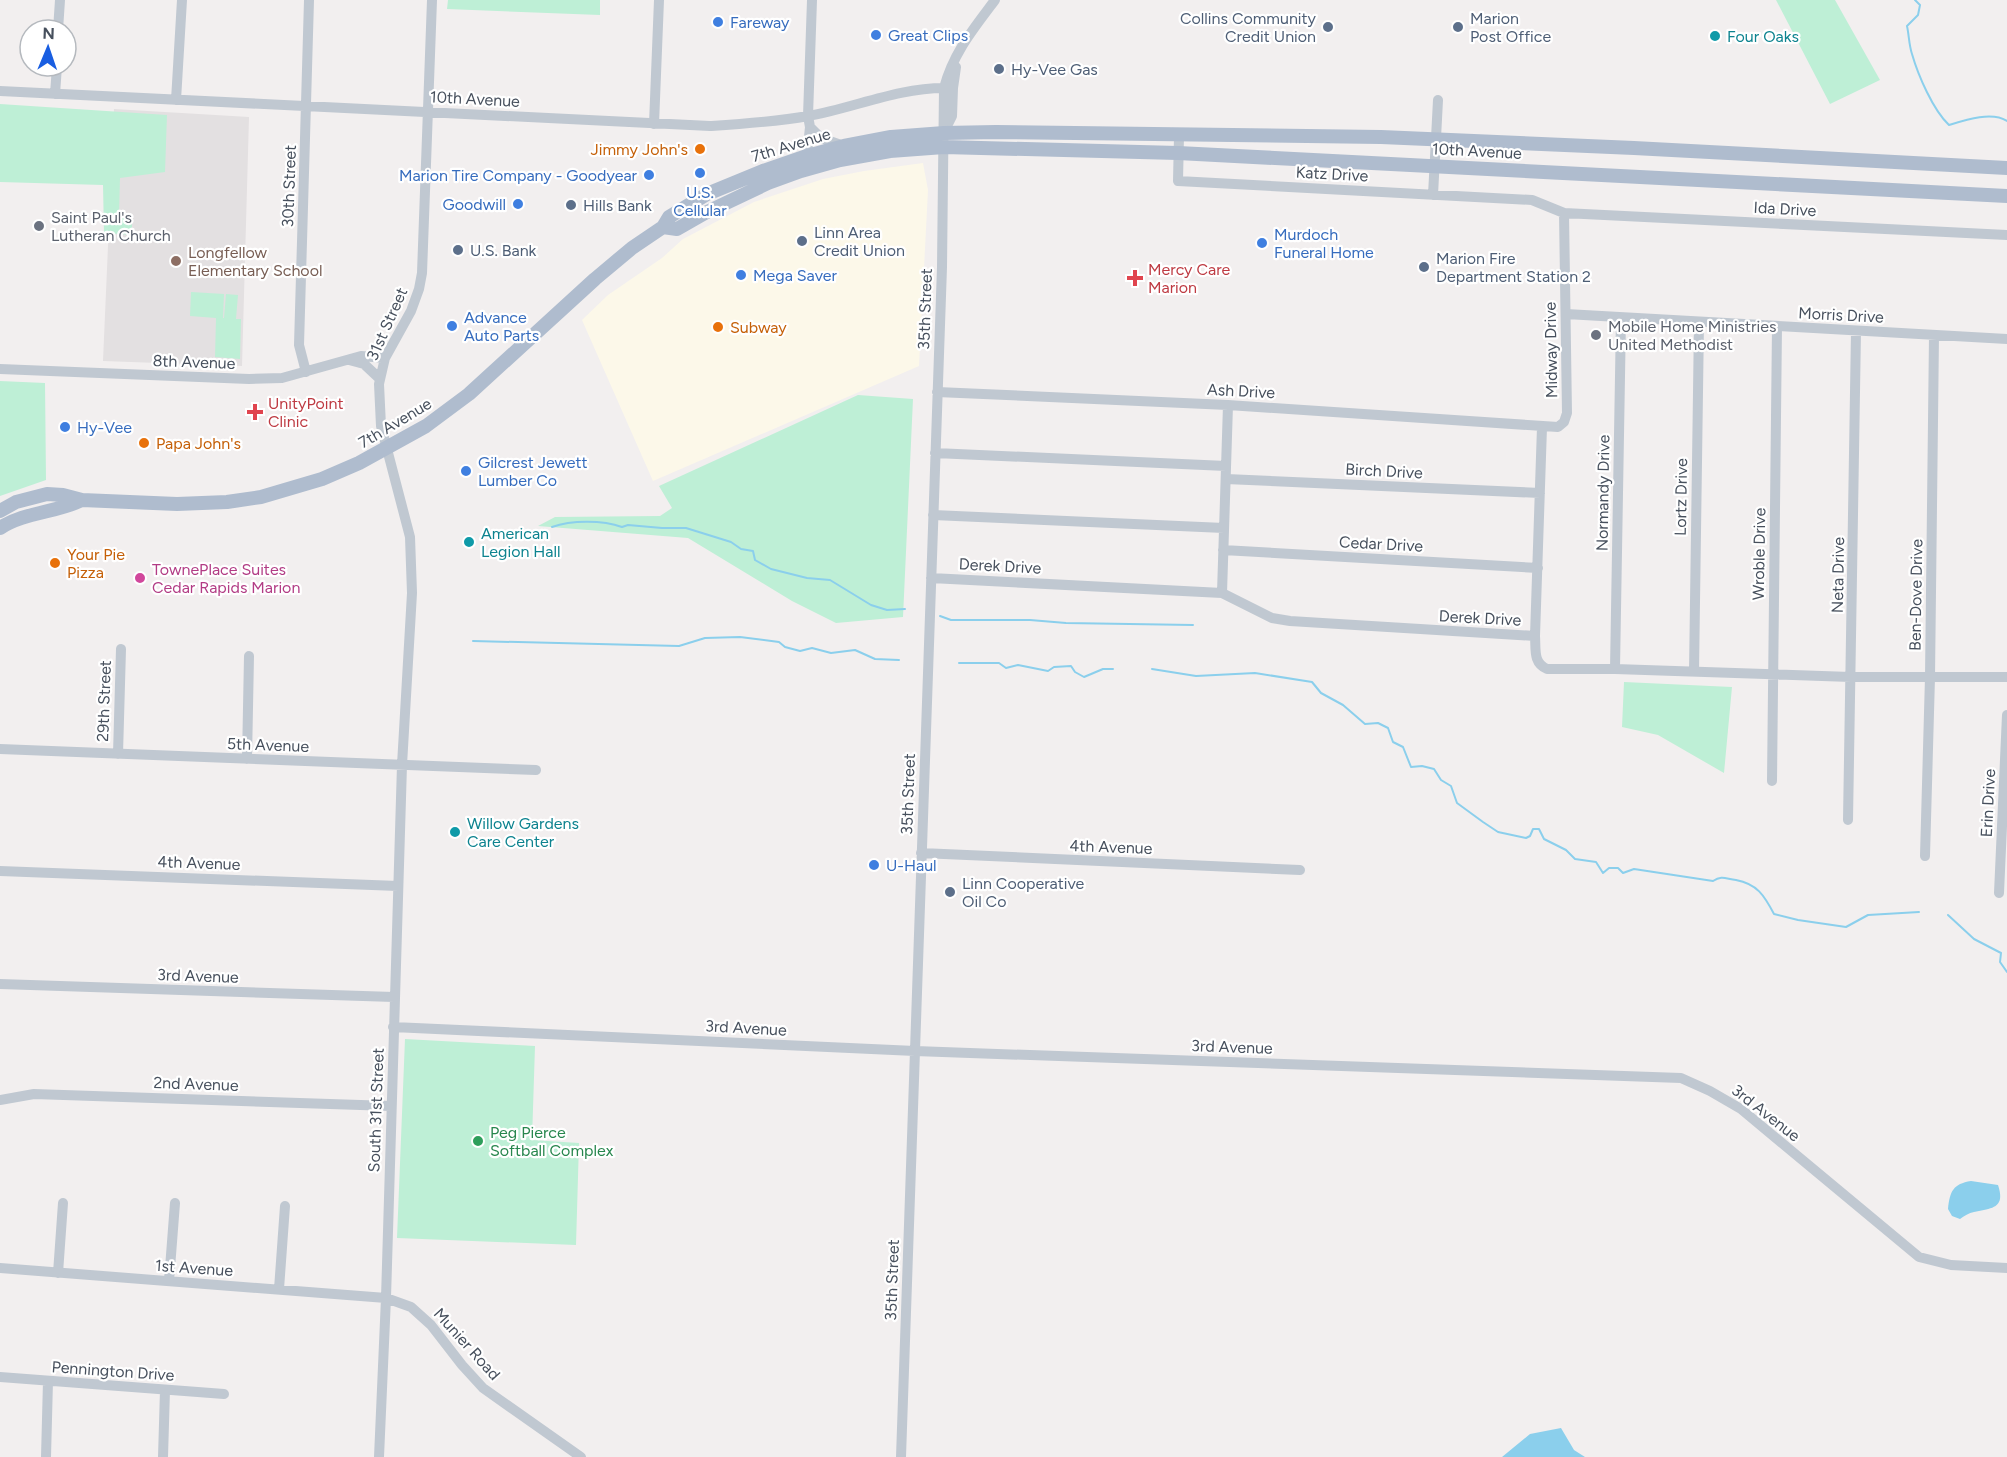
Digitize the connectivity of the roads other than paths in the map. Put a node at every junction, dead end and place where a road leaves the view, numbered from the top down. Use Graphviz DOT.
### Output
graph roads {
  1 [pos="60,0"];
  2 [pos="182,0"];
  3 [pos="309,0"];
  4 [pos="432,0"];
  5 [pos="659,0"];
  6 [pos="812,0"];
  7 [pos="995,0"];
  8 [pos="59,18"];
  9 [pos="958,51"];
  10 [pos="56,78"];
  11 [pos="944,88"];
  12 [pos="0,91"];
  13 [pos="55,94"];
  14 [pos="176,100"];
  15 [pos="1438,100"];
  16 [pos="305,106"];
  17 [pos="428,113"];
  18 [pos="809,122"];
  19 [pos="654,124"];
  20 [pos="1179,136"];
  21 [pos="944,140"];
  22 [pos="1436,140"];
  23 [pos="844,146"];
  24 [pos="1178,153"];
  25 [pos="807,156"];
  26 [pos="1435,165"];
  27 [pos="2007,168"];
  28 [pos="1433,195"];
  29 [pos="2007,196"];
  30 [pos="1564,213"];
  31 [pos="663,227"];
  32 [pos="2006,235"];
  33 [pos="1566,314"];
  34 [pos="1621,318"];
  35 [pos="1699,322"];
  36 [pos="1777,326"];
  37 [pos="1856,331"];
  38 [pos="1934,335"];
  39 [pos="2007,339"];
  40 [pos="385,358"];
  41 [pos="345,360"];
  42 [pos="0,369"];
  43 [pos="306,372"];
  44 [pos="380,378"];
  45 [pos="937,392"];
  46 [pos="1228,405"];
  47 [pos="1542,427"];
  48 [pos="388,448"];
  49 [pos="935,453"];
  50 [pos="1226,466"];
  51 [pos="1226,479"];
  52 [pos="1540,493"];
  53 [pos="82,500"];
  54 [pos="0,511"];
  55 [pos="933,514"];
  56 [pos="0,528"];
  57 [pos="1224,528"];
  58 [pos="1223,550"];
  59 [pos="1538,568"];
  60 [pos="931,578"];
  61 [pos="1222,593"];
  62 [pos="1535,636"];
  63 [pos="121,650"];
  64 [pos="249,656"];
  65 [pos="1615,669"];
  66 [pos="1694,672"];
  67 [pos="1773,674"];
  68 [pos="1851,676"];
  69 [pos="1930,677"];
  70 [pos="2007,677"];
  71 [pos="2007,715"];
  72 [pos="0,749"];
  73 [pos="118,754"];
  74 [pos="247,759"];
  75 [pos="402,765"];
  76 [pos="536,770"];
  77 [pos="1772,781"];
  78 [pos="1848,820"];
  79 [pos="921,853"];
  80 [pos="1925,856"];
  81 [pos="1300,870"];
  82 [pos="0,871"];
  83 [pos="398,885"];
  84 [pos="1999,893"];
  85 [pos="0,984"];
  86 [pos="394,997"];
  87 [pos="393,1028"];
  88 [pos="915,1051"];
  89 [pos="0,1100"];
  90 [pos="391,1107"];
  91 [pos="63,1203"];
  92 [pos="175,1203"];
  93 [pos="285,1206"];
  94 [pos="0,1268"];
  95 [pos="2007,1268"];
  96 [pos="58,1273"];
  97 [pos="169,1281"];
  98 [pos="279,1289"];
  99 [pos="386,1298"];
  100 [pos="0,1377"];
  101 [pos="48,1381"];
  102 [pos="165,1390"];
  103 [pos="224,1394"];
  104 [pos="46,1457"];
  105 [pos="163,1457"];
  106 [pos="379,1457"];
  107 [pos="581,1457"];
  108 [pos="901,1457"];
  1 -- 8 [label="street"];
  2 -- 14 [label="street"];
  3 -- 16 [label="street, 30th Street"];
  4 -- 17 [label="street, 31st Street"];
  5 -- 19 [label="street"];
  6 -- 18 [label="street"];
  7 -- 9 [label="street, 35th Street"];
  9 -- 11 [label="street, 35th Street"];
  9 -- 21 [label="street, 35th Street"];
  10 -- 13 [label="street"];
  11 -- 18 [label="street, 10th Avenue"];
  11 -- 21 [label="street, 35th Street"];
  12 -- 13 [label="street, 10th Avenue"];
  13 -- 14 [label="street, 10th Avenue"];
  14 -- 16 [label="street, 10th Avenue"];
  15 -- 22 [label="street"];
  16 -- 17 [label="street, 10th Avenue"];
  16 -- 43 [label="street, 30th Street"];
  17 -- 19 [label="street, 10th Avenue"];
  17 -- 40 [label="street, 31st Street"];
  18 -- 19 [label="street, 10th Avenue"];
  18 -- 23 [label="street"];
  18 -- 25 [label="street"];
  20 -- 21 [label="main road, 10th Avenue"];
  20 -- 22 [label="main road, 10th Avenue"];
  20 -- 24 [label="street, Katz Drive"];
  21 -- 23 [label="main road, 7th Avenue"];
  21 -- 24 [label="main road, 10th Avenue"];
  21 -- 31 [label="main road, 7th Avenue"];
  21 -- 45 [label="street, 35th Street"];
  22 -- 26 [label="street"];
  22 -- 27 [label="main road, 10th Avenue"];
  23 -- 25 [label="main road, 7th Avenue"];
  24 -- 26 [label="main road, 10th Avenue"];
  24 -- 28 [label="street, Katz Drive"];
  25 -- 31 [label="main road, 7th Avenue"];
  26 -- 28 [label="street"];
  26 -- 29 [label="main road, 10th Avenue"];
  28 -- 30 [label="street"];
  30 -- 32 [label="street, Ida Drive"];
  30 -- 33 [label="street, Midway Drive"];
  31 -- 48 [label="main road, 7th Avenue"];
  33 -- 34 [label="street, Morris Drive"];
  33 -- 47 [label="street, Midway Drive"];
  34 -- 35 [label="street, Morris Drive"];
  34 -- 65 [label="street, Normandy Drive"];
  35 -- 36 [label="street, Morris Drive"];
  35 -- 66 [label="street, Lortz Drive"];
  36 -- 37 [label="street, Morris Drive"];
  36 -- 67 [label="street, Wroble Drive"];
  37 -- 38 [label="street, Morris Drive"];
  37 -- 68 [label="street, Neta Drive"];
  38 -- 39 [label="street, Morris Drive"];
  38 -- 69 [label="street, Ben-Dove Drive"];
  40 -- 41 [label="street, 8th Avenue"];
  40 -- 44 [label="street, 31st Street"];
  41 -- 43 [label="street, 8th Avenue"];
  41 -- 44 [label="street"];
  42 -- 43 [label="street, 8th Avenue"];
  44 -- 48 [label="street, 31st Street"];
  45 -- 46 [label="street, Ash Drive"];
  45 -- 49 [label="street, 35th Street"];
  46 -- 47 [label="street, Ash Drive"];
  46 -- 50 [label="street"];
  47 -- 52 [label="street"];
  48 -- 53 [label="main road, 7th Avenue"];
  48 -- 75 [label="street, 31st Street"];
  49 -- 50 [label="street"];
  49 -- 55 [label="street, 35th Street"];
  50 -- 51 [label="street"];
  51 -- 52 [label="street, Birch Drive"];
  51 -- 57 [label="street"];
  52 -- 59 [label="street"];
  53 -- 54 [label="main road, 7th Avenue"];
  53 -- 56 [label="main road, 7th Avenue"];
  55 -- 57 [label="street"];
  55 -- 60 [label="street, 35th Street"];
  57 -- 58 [label="street"];
  58 -- 59 [label="street, Cedar Drive"];
  58 -- 61 [label="street"];
  59 -- 62 [label="street"];
  60 -- 61 [label="street, Derek Drive"];
  60 -- 79 [label="street, 35th Street"];
  61 -- 62 [label="street, Derek Drive"];
  62 -- 65 [label="street, Derek Drive"];
  63 -- 73 [label="street, 29th Street"];
  64 -- 74 [label="street"];
  65 -- 66 [label="street, Derek Drive"];
  66 -- 67 [label="street, Derek Drive"];
  67 -- 68 [label="street, Derek Drive"];
  67 -- 77 [label="street, Wroble Drive"];
  68 -- 69 [label="street, Derek Drive"];
  68 -- 78 [label="street, Neta Drive"];
  69 -- 70 [label="street, Derek Drive"];
  69 -- 80 [label="street, Ben-Dove Drive"];
  71 -- 84 [label="street, Erin Drive"];
  72 -- 73 [label="street, 5th Avenue"];
  73 -- 74 [label="street, 5th Avenue"];
  74 -- 75 [label="street, 5th Avenue"];
  75 -- 76 [label="street, 5th Avenue"];
  75 -- 83 [label="street, South 31st Street"];
  79 -- 81 [label="street, 4th Avenue"];
  79 -- 88 [label="street, 35th Street"];
  82 -- 83 [label="street, 4th Avenue"];
  83 -- 86 [label="street, South 31st Street"];
  85 -- 86 [label="street, 3rd Avenue"];
  86 -- 87 [label="street, South 31st Street"];
  87 -- 88 [label="street, 3rd Avenue"];
  87 -- 90 [label="street, South 31st Street"];
  88 -- 95 [label="street, 3rd Avenue"];
  88 -- 108 [label="street, 35th Street"];
  89 -- 90 [label="street, 2nd Avenue"];
  90 -- 99 [label="street, South 31st Street"];
  91 -- 96 [label="street"];
  92 -- 97 [label="street"];
  93 -- 98 [label="street"];
  94 -- 96 [label="street, 1st Avenue"];
  96 -- 97 [label="street, 1st Avenue"];
  97 -- 98 [label="street, 1st Avenue"];
  98 -- 99 [label="street, 1st Avenue"];
  99 -- 106 [label="street, South 31st Street"];
  99 -- 107 [label="street, Munier Road"];
  100 -- 101 [label="street, Pennington Drive"];
  101 -- 102 [label="street, Pennington Drive"];
  101 -- 104 [label="street"];
  102 -- 103 [label="street, Pennington Drive"];
  102 -- 105 [label="street"];
}
